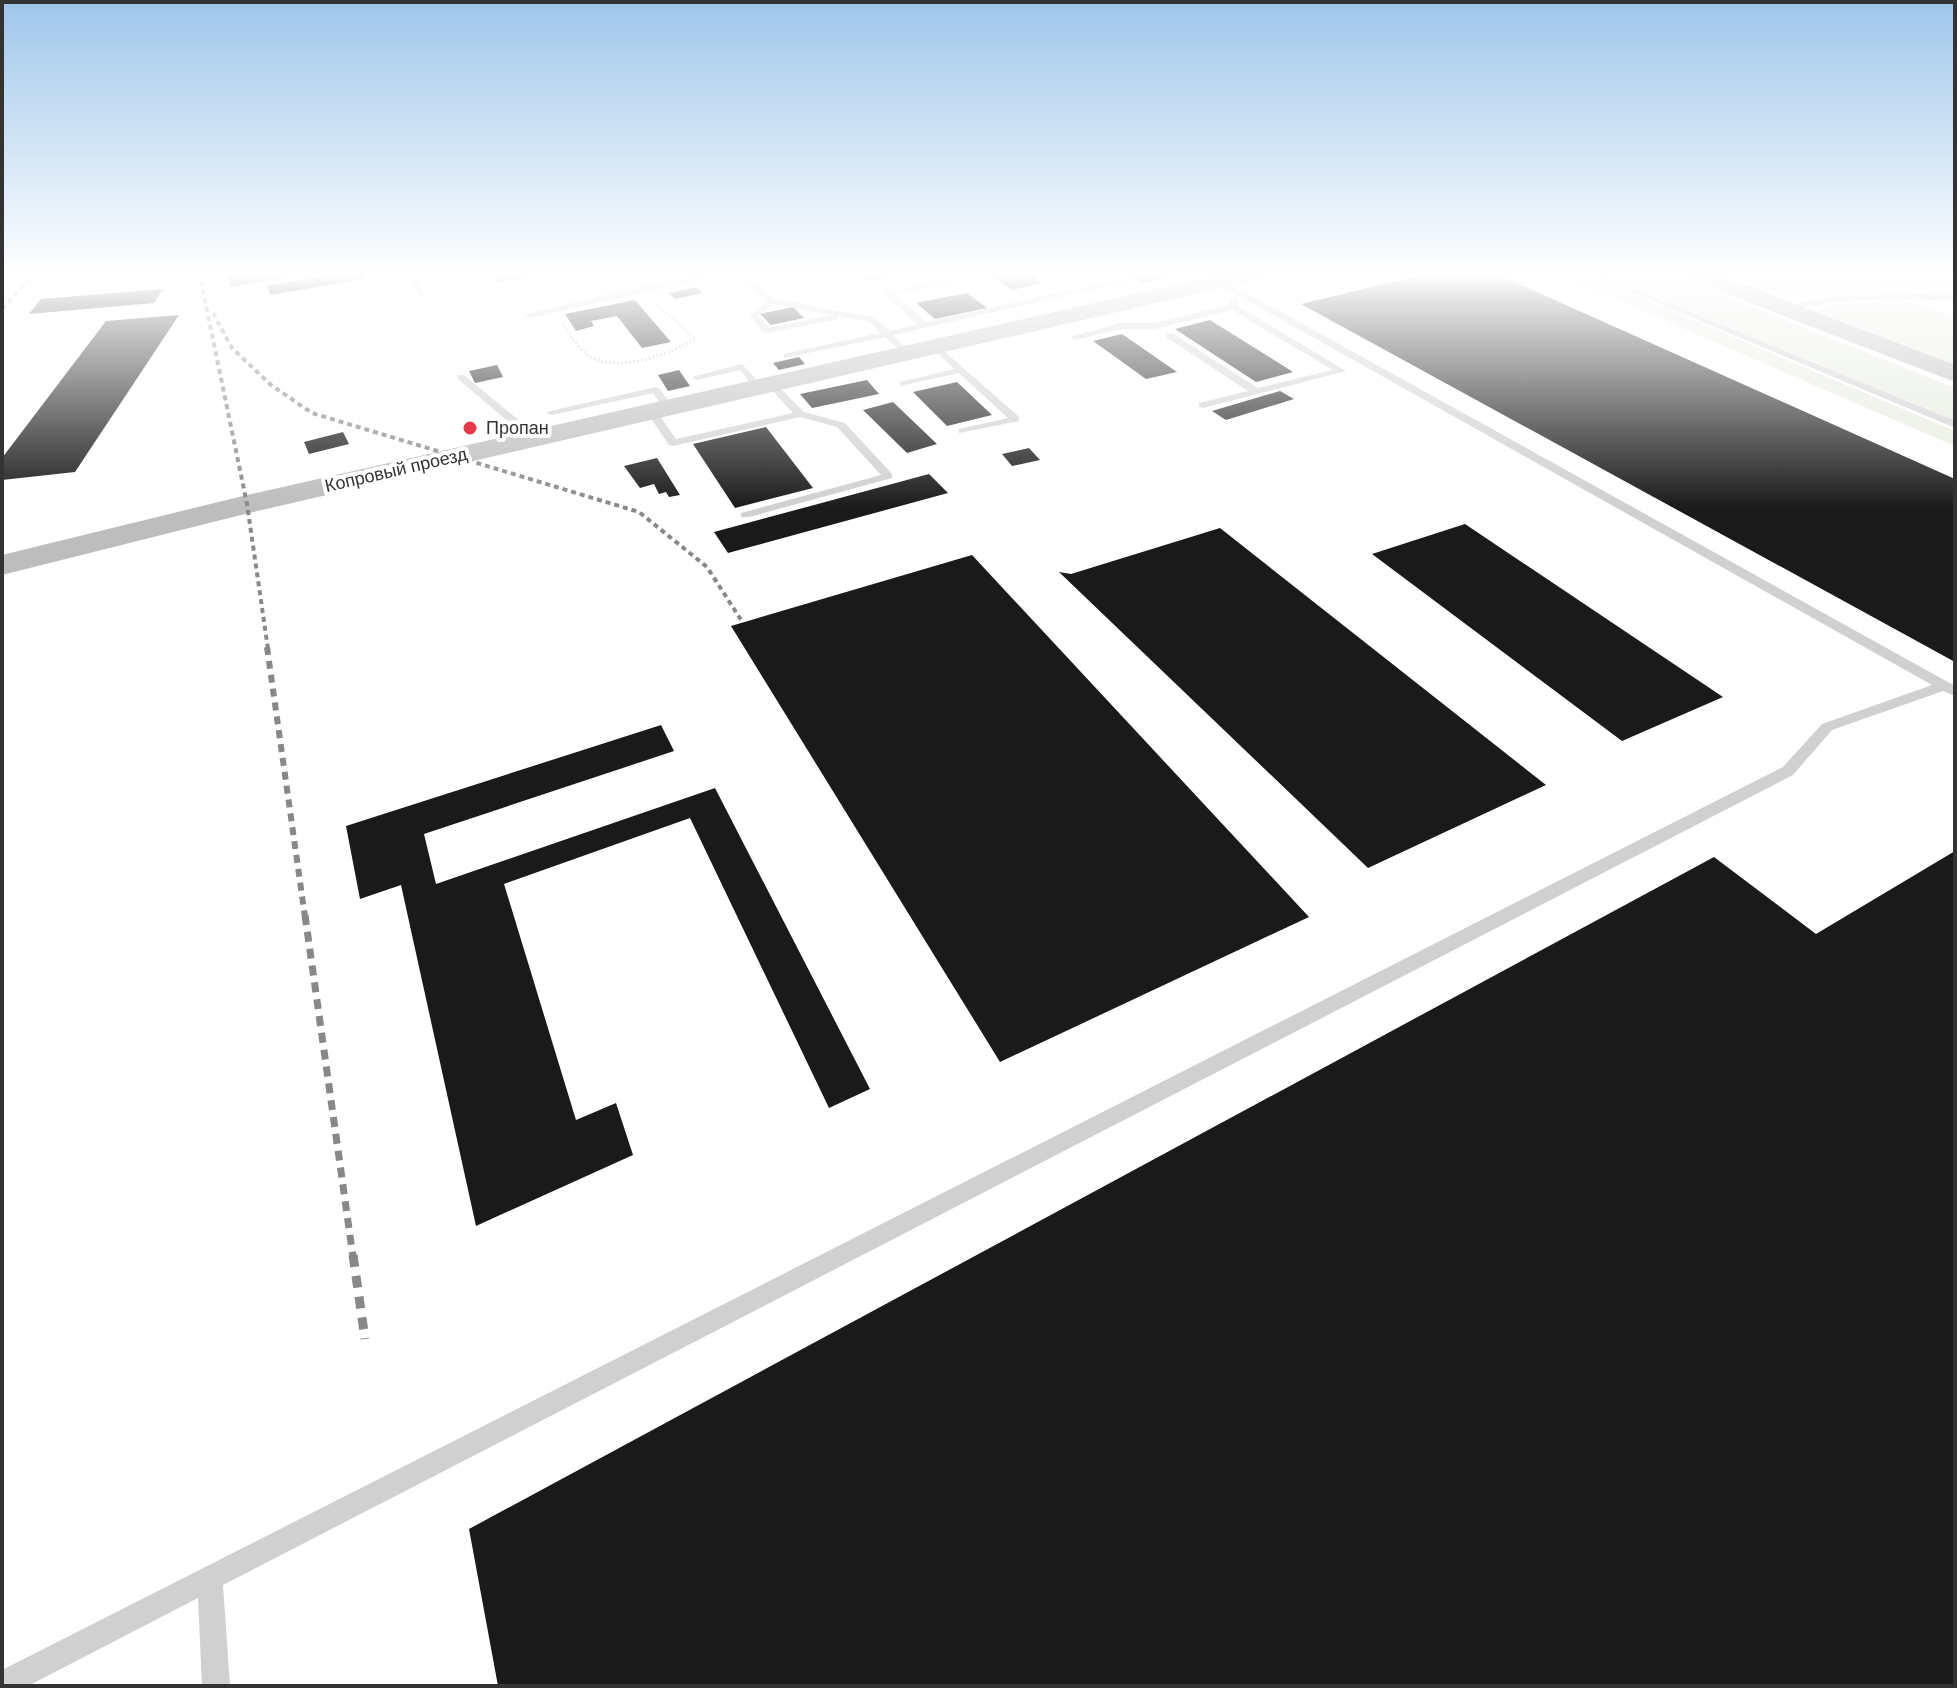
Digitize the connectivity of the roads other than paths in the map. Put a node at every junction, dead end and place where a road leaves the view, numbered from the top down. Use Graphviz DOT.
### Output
graph roads {
  1 [pos="835,351"];
  2 [pos="875,351"];
  3 [pos="943,351"];
  4 [pos="1193,351"];
  5 [pos="1313,351"];
  6 [pos="1342,351"];
  7 [pos="1776,351"];
  8 [pos="1896,351"];
  9 [pos="787,356"];
  10 [pos="961,370"];
  11 [pos="1955,374"];
  12 [pos="461,377"];
  13 [pos="697,377"];
  14 [pos="903,384"];
  15 [pos="764,385"];
  16 [pos="1257,392"];
  17 [pos="1203,405"];
  18 [pos="659,409"];
  19 [pos="551,412"];
  20 [pos="800,414"];
  21 [pos="1955,425"];
  22 [pos="963,431"];
  23 [pos="534,438"];
  24 [pos="745,515"];
  25 [pos="2,565"];
  26 [pos="1950,689"];
  27 [pos="210,1579"];
  28 [pos="2,1685"];
  29 [pos="216,1686"];
  1 -- 9 [label="lane"];
  2 -- 15 [label="main road, Копровый проезд"];
  3 -- 10 [label="lane"];
  4 -- 16 [label="lane"];
  5 -- 16 [label="lane"];
  6 -- 26 [label="lane"];
  7 -- 21 [label="lane"];
  8 -- 11 [label="main road"];
  10 -- 14 [label="lane"];
  10 -- 22 [label="lane"];
  12 -- 23 [label="lane"];
  13 -- 15 [label="lane"];
  15 -- 18 [label="main road, Копровый проезд"];
  15 -- 20 [label="lane"];
  16 -- 17 [label="lane"];
  18 -- 19 [label="lane"];
  18 -- 20 [label="lane"];
  18 -- 23 [label="main road, Копровый проезд"];
  20 -- 24 [label="lane"];
  23 -- 25 [label="main road, Копровый проезд"];
  26 -- 27 [label="lane"];
  27 -- 28 [label="lane"];
  27 -- 29 [label="lane"];
}
